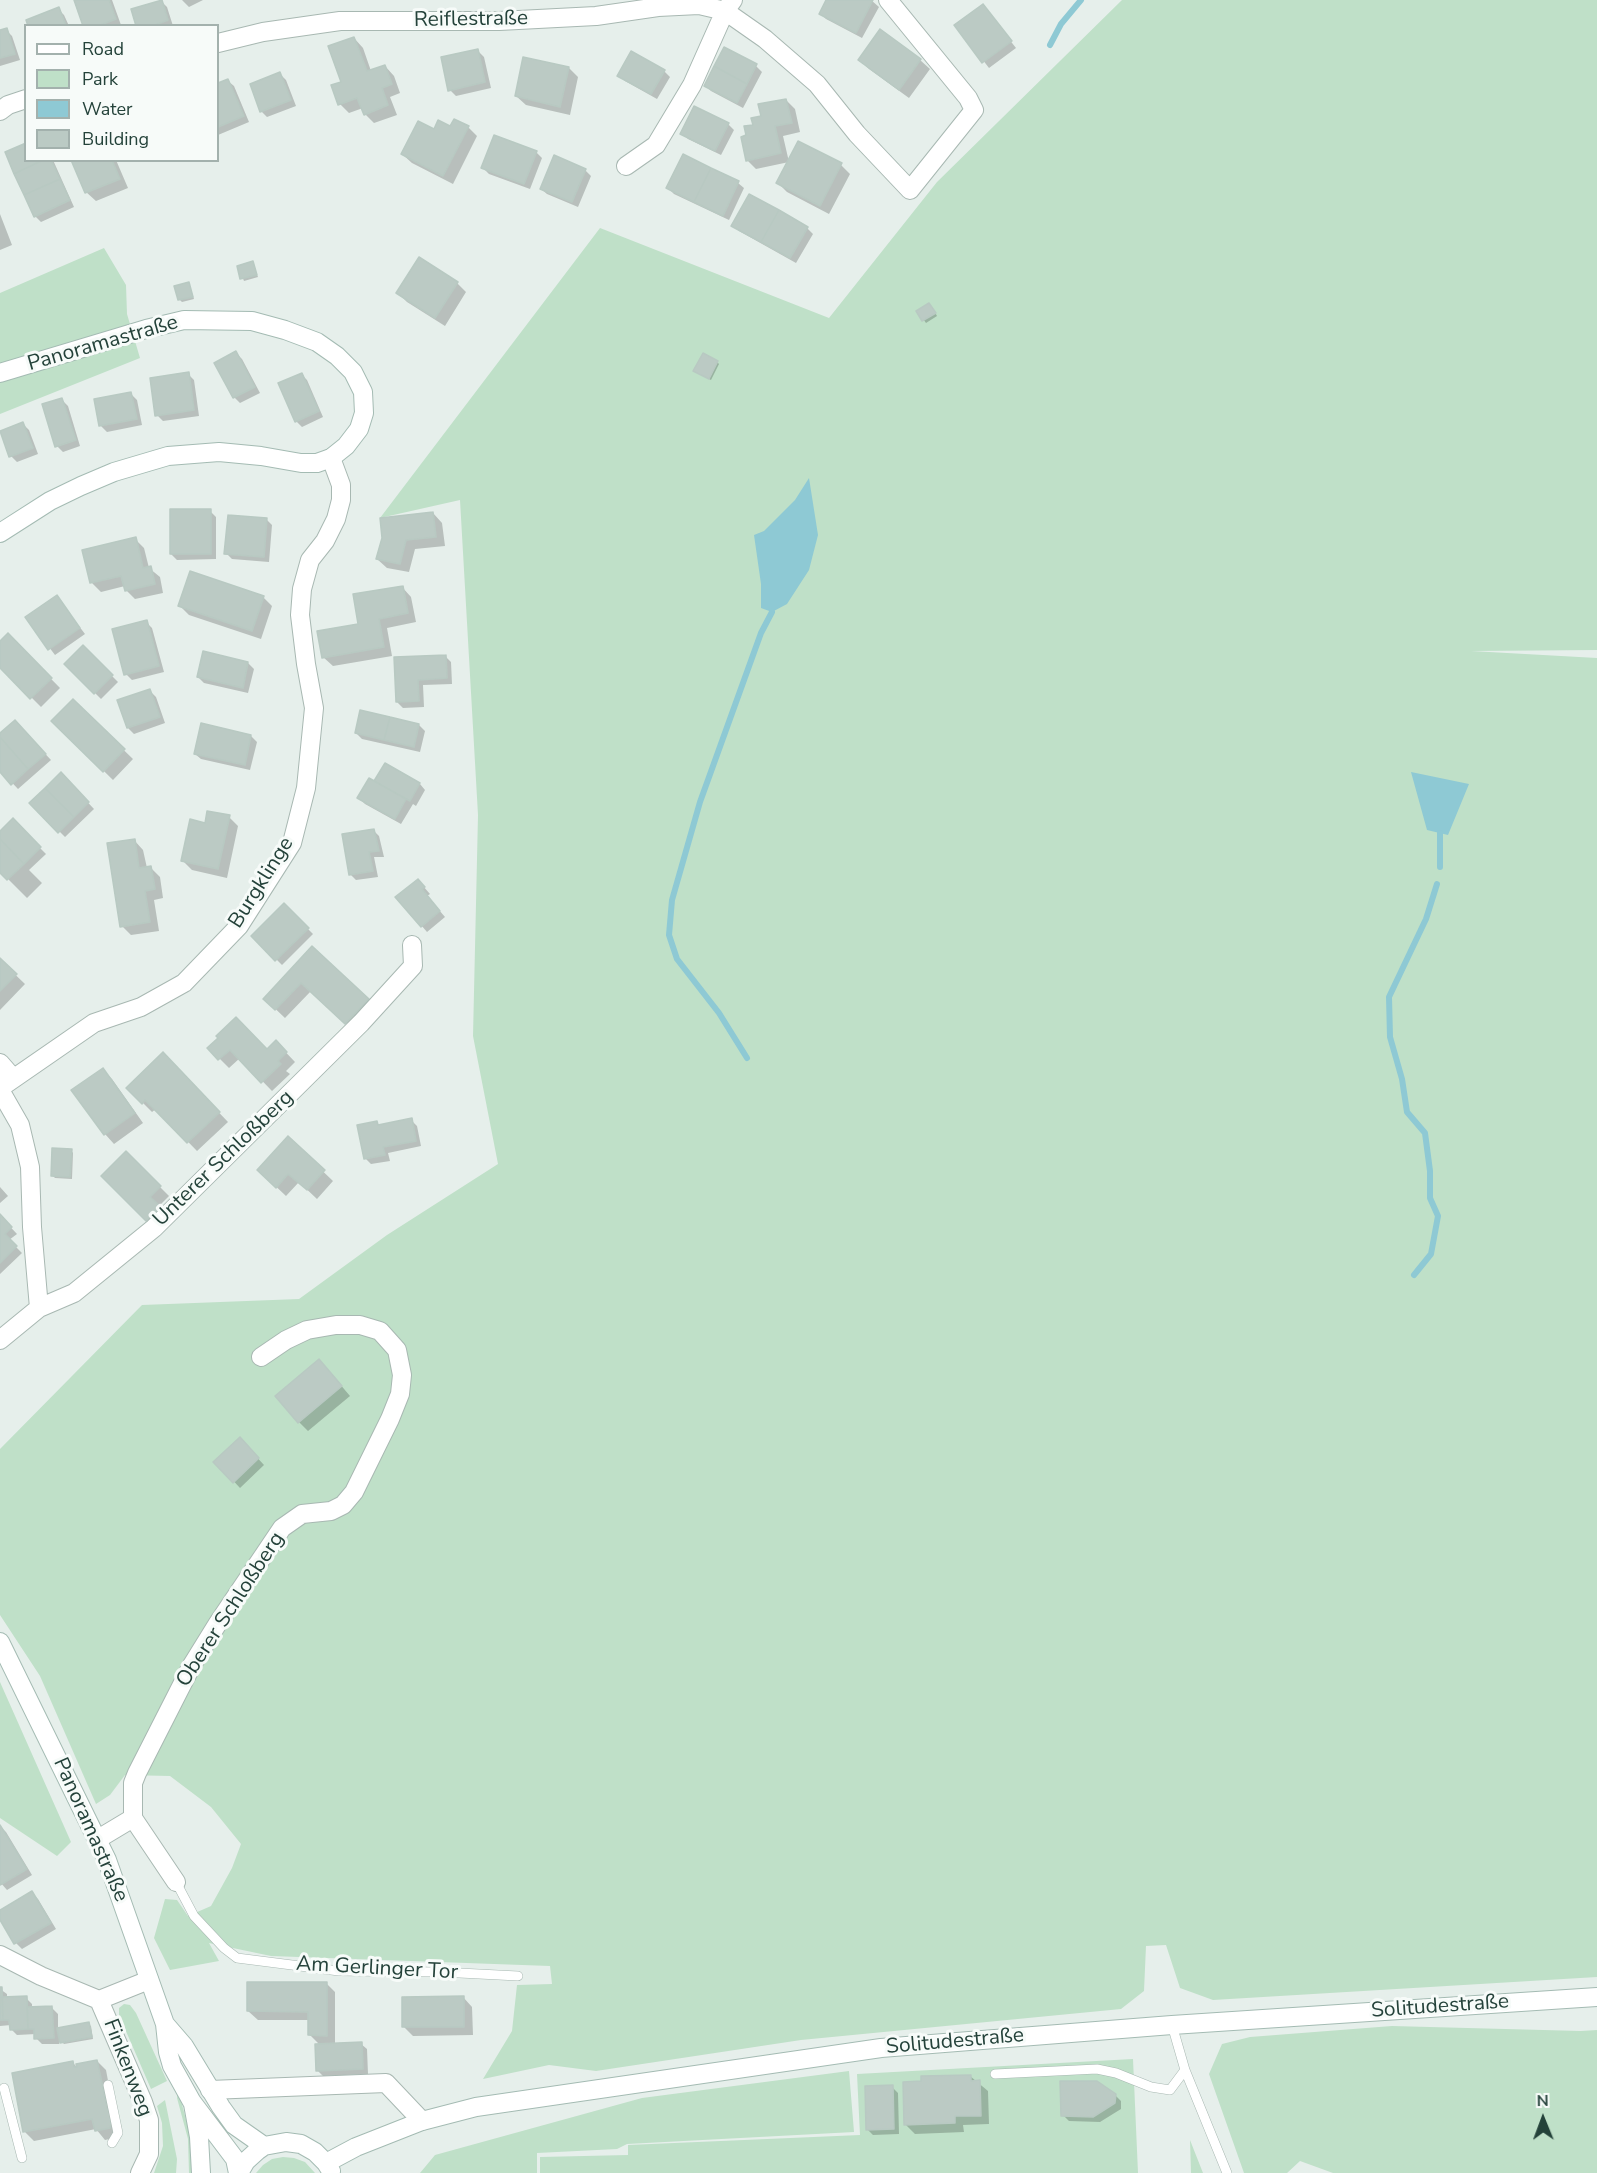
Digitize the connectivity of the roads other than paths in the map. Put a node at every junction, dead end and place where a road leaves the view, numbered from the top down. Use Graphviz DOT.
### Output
graph roads {
  1 [pos="888,0"];
  2 [pos="729,5"];
  3 [pos="219,43"];
  4 [pos="24,100"];
  5 [pos="0,111"];
  6 [pos="626,166"];
  7 [pos="0,373"];
  8 [pos="331,458"];
  9 [pos="0,533"];
  10 [pos="412,945"];
  11 [pos="0,1063"];
  12 [pos="4,1085"];
  13 [pos="39,1308"];
  14 [pos="0,1340"];
  15 [pos="261,1357"];
  16 [pos="0,1642"];
  17 [pos="133,1818"];
  18 [pos="98,1839"];
  19 [pos="176,1882"];
  20 [pos="0,1955"];
  21 [pos="518,1976"];
  22 [pos="148,1980"];
  23 [pos="1597,1997"];
  24 [pos="99,2000"];
  25 [pos="165,2024"];
  26 [pos="1172,2025"];
  27 [pos="1185,2070"];
  28 [pos="995,2074"];
  29 [pos="108,2085"];
  30 [pos="4,2088"];
  31 [pos="210,2090"];
  32 [pos="192,2102"];
  33 [pos="422,2121"];
  34 [pos="111,2143"];
  35 [pos="264,2146"];
  36 [pos="22,2158"];
  37 [pos="329,2168"];
  38 [pos="141,2173"];
  39 [pos="201,2173"];
  40 [pos="239,2173"];
  41 [pos="1227,2173"];
  1 -- 2 [label="street, Reiflestraße"];
  2 -- 3 [label="street, Reiflestraße"];
  2 -- 6 [label="street"];
  4 -- 5 [label="street"];
  7 -- 8 [label="street, Panoramastraße"];
  8 -- 9 [label="street"];
  8 -- 12 [label="street, Burgklinge"];
  10 -- 13 [label="street, Unterer Schloßberg"];
  11 -- 12 [label="street"];
  12 -- 13 [label="street"];
  13 -- 14 [label="street, Unterer Schloßberg"];
  15 -- 17 [label="street, Oberer Schloßberg"];
  16 -- 18 [label="street, Panoramastraße"];
  17 -- 18 [label="street"];
  17 -- 19 [label="street, Am Gerlinger Tor"];
  18 -- 22 [label="street, Panoramastraße"];
  19 -- 21 [label="lane, Am Gerlinger Tor"];
  20 -- 24 [label="street"];
  22 -- 24 [label="street"];
  22 -- 25 [label="street, Panoramastraße"];
  23 -- 26 [label="street, Solitudestraße"];
  24 -- 38 [label="street, Finkenweg"];
  25 -- 31 [label="street, Panoramastraße"];
  25 -- 32 [label="street, Panoramastraße"];
  26 -- 27 [label="lane"];
  26 -- 33 [label="street, Solitudestraße"];
  27 -- 28 [label="lane"];
  27 -- 41 [label="lane"];
  29 -- 34 [label="lane"];
  30 -- 36 [label="lane"];
  31 -- 33 [label="street"];
  31 -- 35 [label="street, Panoramastraße"];
  32 -- 39 [label="street"];
  32 -- 40 [label="street, Panoramastraße"];
  33 -- 37 [label="street, Solitudestraße"];
  35 -- 37 [label="street"];
  35 -- 40 [label="street"];
}
